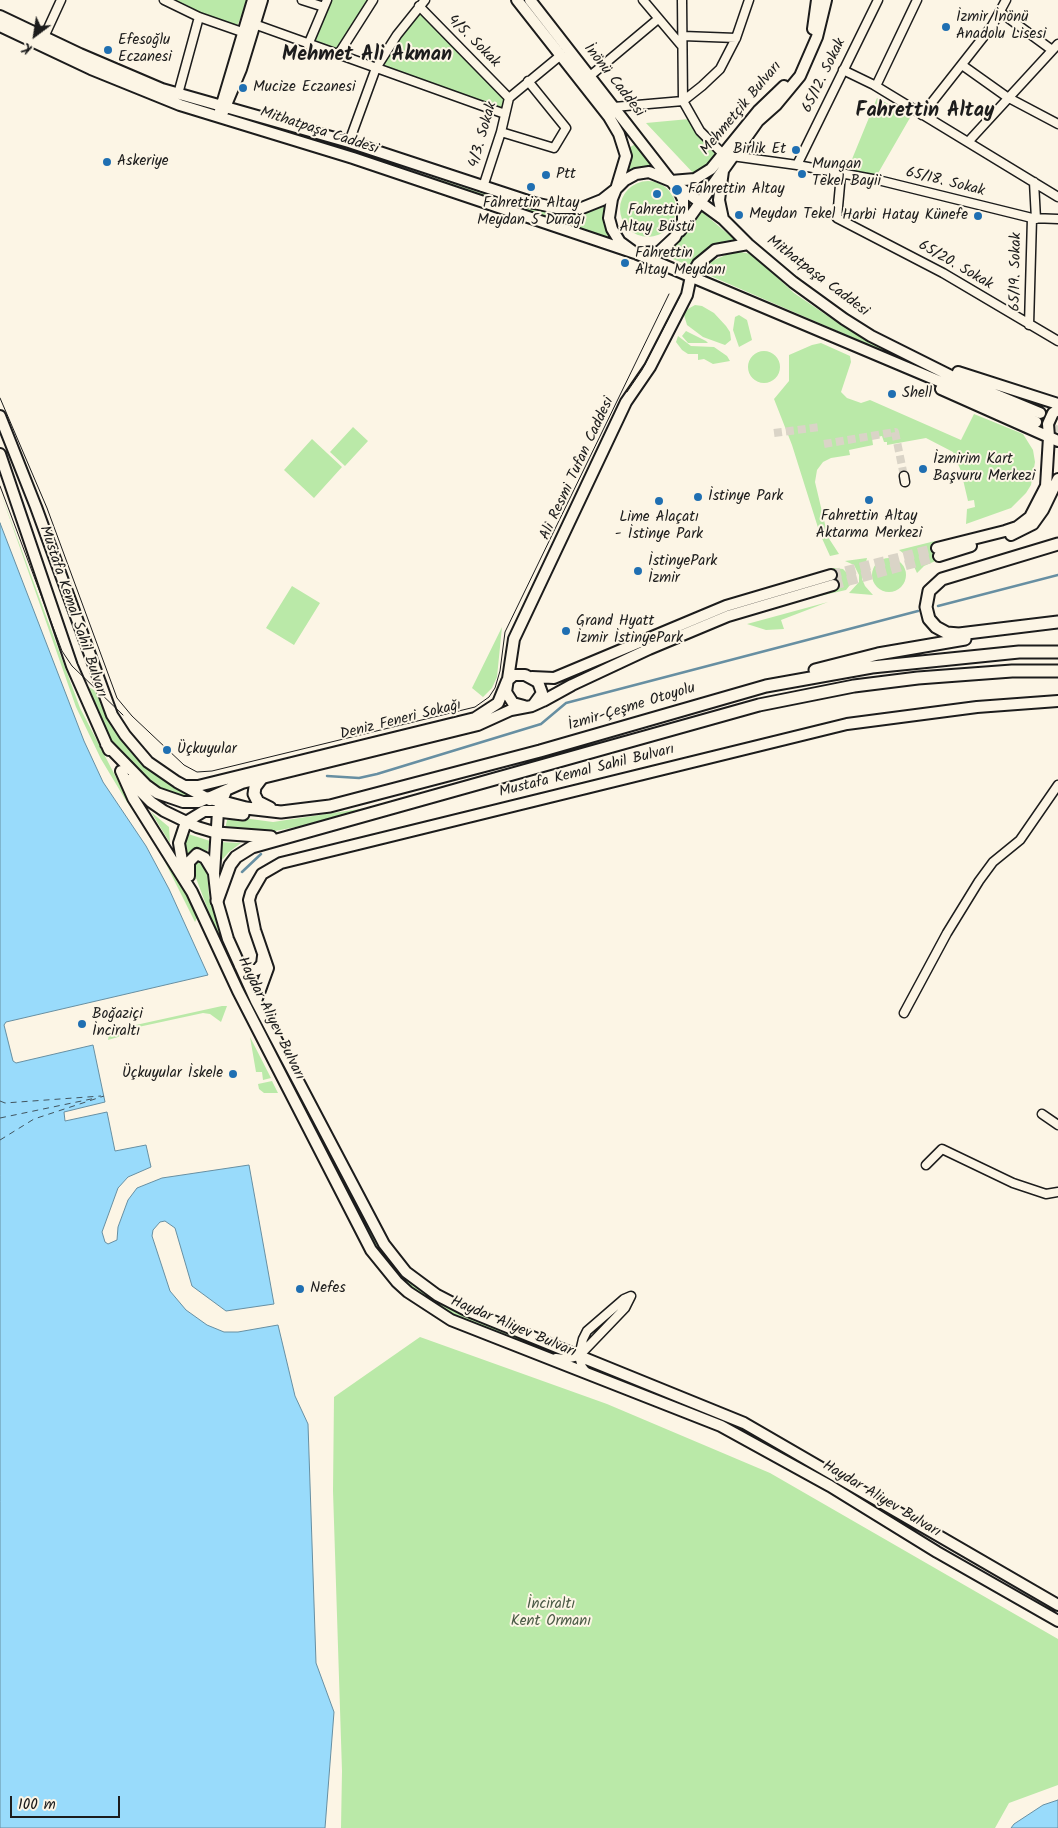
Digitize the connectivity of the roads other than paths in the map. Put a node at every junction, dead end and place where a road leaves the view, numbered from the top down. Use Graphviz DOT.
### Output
graph roads {
  1 [pos="62,0"];
  2 [pos="164,0"];
  3 [pos="253,0"];
  4 [pos="262,0"];
  5 [pos="302,0"];
  6 [pos="374,0"];
  7 [pos="425,0"];
  8 [pos="517,0"];
  9 [pos="530,0"];
  10 [pos="644,0"];
  11 [pos="682,0"];
  12 [pos="749,0"];
  13 [pos="817,0"];
  14 [pos="826,0"];
  15 [pos="878,0"];
  16 [pos="917,0"];
  17 [pos="1006,0"];
  18 [pos="325,3"];
  19 [pos="418,6"];
  20 [pos="1000,12"];
  21 [pos="0,16"];
  22 [pos="199,17"];
  23 [pos="658,19"];
  24 [pos="254,24"];
  25 [pos="0,26"];
  26 [pos="242,32"];
  27 [pos="683,36"];
  28 [pos="44,37"];
  29 [pos="736,38"];
  30 [pos="308,45"];
  31 [pos="681,45"];
  32 [pos="1055,47"];
  33 [pos="338,55"];
  34 [pos="561,56"];
  35 [pos="962,65"];
  36 [pos="376,68"];
  37 [pos="843,70"];
  38 [pos="590,76"];
  39 [pos="528,81"];
  40 [pos="876,86"];
  41 [pos="178,94"];
  42 [pos="1008,97"];
  43 [pos="509,98"];
  44 [pos="683,101"];
  45 [pos="614,107"];
  46 [pos="222,111"];
  47 [pos="505,114"];
  48 [pos="922,115"];
  49 [pos="1058,124"];
  50 [pos="502,132"];
  51 [pos="349,142"];
  52 [pos="968,142"];
  53 [pos="728,155"];
  54 [pos="798,165"];
  55 [pos="724,169"];
  56 [pos="840,174"];
  57 [pos="671,181"];
  58 [pos="1034,182"];
  59 [pos="483,187"];
  60 [pos="616,189"];
  61 [pos="1058,197"];
  62 [pos="700,202"];
  63 [pos="1034,218"];
  64 [pos="723,219"];
  65 [pos="1058,219"];
  66 [pos="680,231"];
  67 [pos="748,244"];
  68 [pos="635,253"];
  69 [pos="691,276"];
  70 [pos="1029,326"];
  71 [pos="828,333"];
  72 [pos="872,336"];
  73 [pos="1058,341"];
  74 [pos="1058,404"];
  75 [pos="1058,410"];
  76 [pos="0,416"];
  77 [pos="1054,439"];
  78 [pos="0,454"];
  79 [pos="1058,480"];
  80 [pos="1058,544"];
  81 [pos="1058,622"];
  82 [pos="1058,652"];
  83 [pos="1058,671"];
  84 [pos="532,677"];
  85 [pos="507,681"];
  86 [pos="766,686"];
  87 [pos="1058,701"];
  88 [pos="532,706"];
  89 [pos="106,744"];
  90 [pos="121,771"];
  91 [pos="259,775"];
  92 [pos="1058,785"];
  93 [pos="184,786"];
  94 [pos="226,790"];
  95 [pos="208,798"];
  96 [pos="219,806"];
  97 [pos="281,812"];
  98 [pos="186,822"];
  99 [pos="217,833"];
  100 [pos="286,836"];
  101 [pos="214,874"];
  102 [pos="192,892"];
  103 [pos="217,901"];
  104 [pos="264,956"];
  105 [pos="240,966"];
  106 [pos="256,1001"];
  107 [pos="904,1013"];
  108 [pos="1042,1114"];
  109 [pos="1058,1125"];
  110 [pos="926,1166"];
  111 [pos="1058,1192"];
  112 [pos="501,1340"];
  113 [pos="579,1356"];
  114 [pos="589,1376"];
  115 [pos="679,1398"];
  116 [pos="675,1410"];
  117 [pos="945,1540"];
  118 [pos="937,1552"];
  119 [pos="1058,1605"];
  120 [pos="1058,1620"];
  1 -- 28 [label="street"];
  2 -- 22 [label="street"];
  3 -- 26 [label="main road"];
  4 -- 24 [label="main road"];
  5 -- 18 [label="street"];
  6 -- 33 [label="street"];
  7 -- 19 [label="street"];
  8 -- 34 [label="main road, İnönü Caddesi"];
  9 -- 38 [label="main road, İnönü Caddesi"];
  10 -- 23 [label="street"];
  11 -- 27 [label="street"];
  12 -- 29 [label="street"];
  13 -- 53 [label="main road, Mehmetçik Bulvarı"];
  14 -- 53 [label="main road, Mehmetçik Bulvarı"];
  15 -- 37 [label="street, 65/12. Sokak"];
  16 -- 40 [label="street"];
  17 -- 20 [label="street"];
  18 -- 30 [label="street"];
  19 -- 36 [label="street"];
  19 -- 43 [label="street, 4/5. Sokak"];
  20 -- 32 [label="street"];
  20 -- 35 [label="street"];
  21 -- 28 [label="main road, Mithatpaşa Caddesi"];
  22 -- 26 [label="street"];
  22 -- 41 [label="street"];
  23 -- 31 [label="street"];
  23 -- 38 [label="street"];
  24 -- 26 [label="main road"];
  24 -- 30 [label="street"];
  24 -- 46 [label="main road"];
  25 -- 46 [label="main road, Mithatpaşa Caddesi"];
  26 -- 46 [label="main road"];
  27 -- 29 [label="street"];
  27 -- 31 [label="street"];
  28 -- 41 [label="main road, Mithatpaşa Caddesi"];
  29 -- 44 [label="street"];
  30 -- 33 [label="street"];
  31 -- 44 [label="street"];
  32 -- 42 [label="street"];
  33 -- 36 [label="street"];
  34 -- 39 [label="street, 4/3. Sokak"];
  34 -- 60 [label="main road, İnönü Caddesi"];
  35 -- 42 [label="street"];
  35 -- 48 [label="street"];
  36 -- 47 [label="street"];
  36 -- 51 [label="street"];
  37 -- 40 [label="street"];
  37 -- 54 [label="street, 65/12. Sokak"];
  38 -- 45 [label="main road, İnönü Caddesi"];
  39 -- 43 [label="street, 4/3. Sokak"];
  39 -- 50 [label="street"];
  40 -- 48 [label="street"];
  41 -- 46 [label="main road, Mithatpaşa Caddesi"];
  42 -- 49 [label="street"];
  42 -- 52 [label="street"];
  43 -- 47 [label="street, 4/3. Sokak"];
  44 -- 45 [label="street"];
  44 -- 53 [label="street"];
  45 -- 57 [label="main road, İnönü Caddesi"];
  46 -- 51 [label="main road, Mithatpaşa Caddesi"];
  46 -- 68 [label="main road, Mithatpaşa Caddesi"];
  47 -- 50 [label="street, 4/3. Sokak"];
  48 -- 52 [label="street"];
  50 -- 59 [label="street, 4/3. Sokak"];
  51 -- 59 [label="main road, Mithatpaşa Caddesi"];
  52 -- 58 [label="street"];
  53 -- 54 [label="street, 65/18. Sokak"];
  53 -- 55 [label="main road, Mehmetçik Bulvarı"];
  53 -- 57 [label="main road, Mehmetçik Bulvarı"];
  54 -- 56 [label="street, 65/18. Sokak"];
  55 -- 62 [label="main road, Mehmetçik Bulvarı"];
  55 -- 64 [label="main road"];
  56 -- 63 [label="street, 65/18. Sokak"];
  56 -- 70 [label="street, 65/20. Sokak"];
  57 -- 60 [label="main road"];
  57 -- 62 [label="main road, Mithatpaşa Caddesi"];
  57 -- 66 [label="main road"];
  58 -- 61 [label="street"];
  58 -- 63 [label="street, 65/19. Sokak"];
  59 -- 60 [label="main road, Mithatpaşa Caddesi"];
  60 -- 68 [label="main road"];
  62 -- 64 [label="main road, Mithatpaşa Caddesi"];
  62 -- 66 [label="main road, Mehmetçik Bulvarı"];
  63 -- 65 [label="street, 65/18. Sokak"];
  63 -- 70 [label="street, 65/19. Sokak"];
  64 -- 67 [label="main road, Mithatpaşa Caddesi"];
  66 -- 68 [label="main road"];
  67 -- 69 [label="main road"];
  67 -- 72 [label="main road, Mithatpaşa Caddesi"];
  68 -- 69 [label="main road, Mithatpaşa Caddesi"];
  69 -- 71 [label="main road, Mithatpaşa Caddesi"];
  69 -- 85 [label="main road, Ali Resmi Tufan Caddesi"];
  70 -- 73 [label="street, 65/20. Sokak"];
  71 -- 72 [label="main road, Mithatpaşa Caddesi"];
  71 -- 77 [label="main road"];
  72 -- 74 [label="main road"];
  75 -- 77 [label="main road"];
  76 -- 93 [label="main road, Mustafa Kemal Sahil Bulvarı"];
  77 -- 79 [label="main road"];
  78 -- 89 [label="main road, Mustafa Kemal Sahil Bulvarı"];
  80 -- 81 [label="highway"];
  81 -- 86 [label="highway"];
  82 -- 86 [label="highway, İzmir-Çeşme Otoyolu"];
  83 -- 100 [label="highway, İzmir-Çeşme Otoyolu"];
  84 -- 85 [label="main road"];
  84 -- 88 [label="main road"];
  84 -- 88 [label="main road, Deniz Feneri Sokağı"];
  85 -- 88 [label="main road"];
  85 -- 91 [label="main road, Deniz Feneri Sokağı"];
  86 -- 97 [label="highway, İzmir-Çeşme Otoyolu"];
  87 -- 104 [label="main road, Mustafa Kemal Sahil Bulvarı"];
  88 -- 91 [label="main road, Deniz Feneri Sokağı"];
  89 -- 90 [label="main road, Mustafa Kemal Sahil Bulvarı"];
  89 -- 95 [label="main road"];
  90 -- 98 [label="main road, Mustafa Kemal Sahil Bulvarı"];
  90 -- 102 [label="main road, Haydar Aliyev Bulvarı"];
  91 -- 93 [label="main road"];
  91 -- 94 [label="main road"];
  91 -- 97 [label="highway"];
  92 -- 107 [label="street"];
  93 -- 95 [label="main road, Mustafa Kemal Sahil Bulvarı"];
  94 -- 95 [label="main road"];
  94 -- 96 [label="main road"];
  95 -- 96 [label="highway, Mustafa Kemal Sahil Bulvarı"];
  96 -- 97 [label="highway, İzmir-Çeşme Otoyolu"];
  96 -- 98 [label="main road"];
  96 -- 99 [label="main road, Haydar Aliyev Bulvarı"];
  98 -- 99 [label="main road, Mustafa Kemal Sahil Bulvarı"];
  98 -- 102 [label="main road"];
  99 -- 100 [label="highway, Mustafa Kemal Sahil Bulvarı"];
  99 -- 101 [label="main road, Haydar Aliyev Bulvarı"];
  100 -- 103 [label="highway"];
  101 -- 102 [label="main road"];
  101 -- 103 [label="main road, Haydar Aliyev Bulvarı"];
  102 -- 112 [label="main road, Haydar Aliyev Bulvarı"];
  103 -- 105 [label="main road, Haydar Aliyev Bulvarı"];
  104 -- 105 [label="main road"];
  104 -- 106 [label="main road, Mustafa Kemal Sahil Bulvarı"];
  105 -- 106 [label="main road, Haydar Aliyev Bulvarı"];
  106 -- 113 [label="main road, Haydar Aliyev Bulvarı"];
  108 -- 109 [label="street"];
  110 -- 111 [label="street"];
  112 -- 113 [label="street"];
  112 -- 114 [label="main road, Haydar Aliyev Bulvarı"];
  113 -- 113 [label="street"];
  113 -- 114 [label="street"];
  113 -- 115 [label="main road, Haydar Aliyev Bulvarı"];
  114 -- 116 [label="main road, Haydar Aliyev Bulvarı"];
  115 -- 116 [label="main road"];
  115 -- 117 [label="main road, Haydar Aliyev Bulvarı"];
  116 -- 118 [label="main road, Haydar Aliyev Bulvarı"];
  117 -- 118 [label="main road"];
  117 -- 119 [label="main road, Haydar Aliyev Bulvarı"];
  118 -- 120 [label="main road, Haydar Aliyev Bulvarı"];
}
